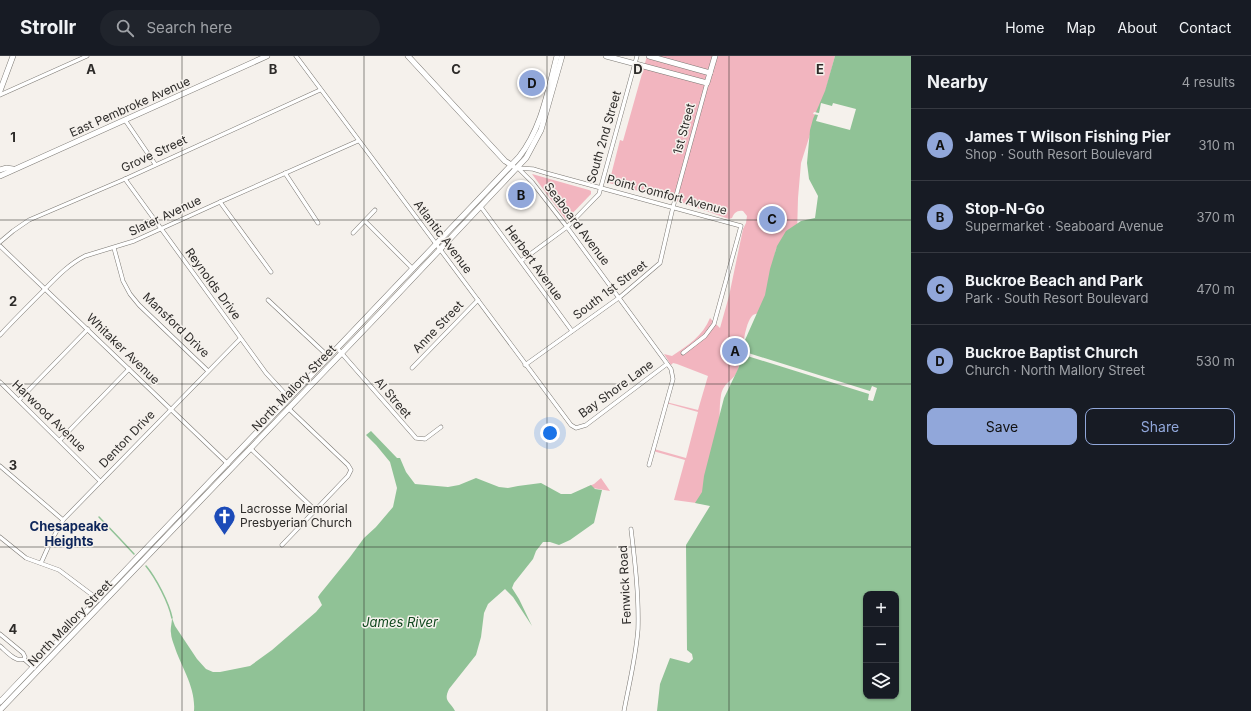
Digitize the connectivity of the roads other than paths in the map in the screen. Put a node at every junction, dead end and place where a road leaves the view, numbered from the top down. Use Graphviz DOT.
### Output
graph roads {
  1 [pos="13,56"];
  2 [pos="87,56"];
  3 [pos="267,56"];
  4 [pos="296,56"];
  5 [pos="408,56"];
  6 [pos="557,56"];
  7 [pos="562,56"];
  8 [pos="606,56"];
  9 [pos="637,56"];
  10 [pos="649,56"];
  11 [pos="715,56"];
  12 [pos="635,64"];
  13 [pos="710,73"];
  14 [pos="707,83"];
  15 [pos="0,90"];
  16 [pos="320,90"];
  17 [pos="0,95"];
  18 [pos="125,120"];
  19 [pos="358,141"];
  20 [pos="155,164"];
  21 [pos="511,165"];
  22 [pos="517,168"];
  23 [pos="14,169"];
  24 [pos="0,170"];
  25 [pos="285,173"];
  26 [pos="0,176"];
  27 [pos="125,179"];
  28 [pos="601,188"];
  29 [pos="220,202"];
  30 [pos="481,207"];
  31 [pos="673,208"];
  32 [pos="375,210"];
  33 [pos="365,221"];
  34 [pos="318,223"];
  35 [pos="567,227"];
  36 [pos="161,229"];
  37 [pos="353,233"];
  38 [pos="0,242"];
  39 [pos="436,244"];
  40 [pos="0,246"];
  41 [pos="114,248"];
  42 [pos="440,249"];
  43 [pos="521,261"];
  44 [pos="413,269"];
  45 [pos="271,272"];
  46 [pos="45,289"];
  47 [pos="620,297"];
  48 [pos="268,300"];
  49 [pos="478,300"];
  50 [pos="88,329"];
  51 [pos="572,331"];
  52 [pos="0,335"];
  53 [pos="240,339"];
  54 [pos="337,348"];
  55 [pos="342,353"];
  56 [pos="683,353"];
  57 [pos="329,357"];
  58 [pos="667,364"];
  59 [pos="525,365"];
  60 [pos="412,368"];
  61 [pos="130,369"];
  62 [pos="208,371"];
  63 [pos="0,382"];
  64 [pos="289,398"];
  65 [pos="19,400"];
  66 [pos="284,404"];
  67 [pos="289,408"];
  68 [pos="171,409"];
  69 [pos="441,427"];
  70 [pos="574,428"];
  71 [pos="60,440"];
  72 [pos="250,448"];
  73 [pos="230,465"];
  74 [pos="649,465"];
  75 [pos="0,466"];
  76 [pos="100,481"];
  77 [pos="315,510"];
  78 [pos="63,520"];
  79 [pos="631,528"];
  80 [pos="0,537"];
  81 [pos="282,545"];
  82 [pos="41,563"];
  83 [pos="100,601"];
  84 [pos="0,634"];
  85 [pos="0,646"];
  86 [pos="24,659"];
  87 [pos="33,667"];
  88 [pos="38,671"];
  89 [pos="0,702"];
  90 [pos="0,710"];
  91 [pos="624,711"];
  1 -- 15 [label="main road"];
  2 -- 17 [label="street"];
  3 -- 18 [label="main road, East Pembroke Avenue"];
  4 -- 16 [label="street, Atlantic Avenue"];
  5 -- 21 [label="main road, Seaboard Avenue"];
  6 -- 21 [label="main road, North Mallory Street"];
  7 -- 22 [label="main road, North Mallory Street"];
  8 -- 12 [label="main road"];
  9 -- 12 [label="street, South 2nd Street"];
  10 -- 13 [label="main road"];
  11 -- 13 [label="main road, 1st Street"];
  12 -- 14 [label="main road"];
  12 -- 28 [label="street, South 2nd Street"];
  13 -- 14 [label="main road, 1st Street"];
  14 -- 31 [label="street, 1st Street"];
  16 -- 19 [label="street, Atlantic Avenue"];
  16 -- 20 [label="street, Grove Street"];
  18 -- 20 [label="street"];
  18 -- 23 [label="main road, East Pembroke Avenue"];
  19 -- 25 [label="street, Slater Avenue"];
  19 -- 39 [label="street, Atlantic Avenue"];
  20 -- 27 [label="street, Grove Street"];
  21 -- 22 [label="main road, Seaboard Avenue"];
  21 -- 39 [label="main road, North Mallory Street"];
  22 -- 28 [label="street, Point Comfort Avenue"];
  22 -- 30 [label="main road, North Mallory Street"];
  22 -- 35 [label="street, Seaboard Avenue"];
  23 -- 24 [label="main road"];
  23 -- 26 [label="main road, East Pembroke Avenue"];
  25 -- 29 [label="street, Slater Avenue"];
  25 -- 34 [label="street"];
  27 -- 36 [label="street, Reynolds Drive"];
  27 -- 38 [label="street, Grove Street"];
  28 -- 31 [label="street, Point Comfort Avenue"];
  28 -- 35 [label="street, South 2nd Street"];
  29 -- 36 [label="street, Slater Avenue"];
  29 -- 45 [label="street"];
  30 -- 42 [label="main road, North Mallory Street"];
  30 -- 43 [label="street, Herbert Avenue"];
  31 -- 47 [label="street, South 1st Street"];
  31 -- 56 [label="street, Point Comfort Avenue"];
  32 -- 33 [label="street"];
  33 -- 37 [label="street"];
  33 -- 44 [label="street"];
  35 -- 43 [label="street, South 2nd Street"];
  35 -- 47 [label="street, Seaboard Avenue"];
  36 -- 41 [label="street, Slater Avenue"];
  36 -- 53 [label="street, Reynolds Drive"];
  39 -- 42 [label="street, Atlantic Avenue"];
  39 -- 44 [label="main road, North Mallory Street"];
  40 -- 46 [label="street, Whitaker Avenue"];
  41 -- 46 [label="street, Slater Avenue"];
  41 -- 62 [label="street, Mansford Drive"];
  42 -- 49 [label="street, Atlantic Avenue"];
  42 -- 55 [label="main road, North Mallory Street"];
  43 -- 51 [label="street, Herbert Avenue"];
  44 -- 54 [label="main road, North Mallory Street"];
  46 -- 50 [label="street, Whitaker Avenue"];
  46 -- 52 [label="street, Slater Avenue"];
  47 -- 51 [label="street, South 1st Street"];
  47 -- 58 [label="street, Seaboard Avenue"];
  48 -- 57 [label="street"];
  49 -- 59 [label="street, Atlantic Avenue"];
  49 -- 60 [label="street, Anne Street"];
  50 -- 61 [label="street, Whitaker Avenue"];
  50 -- 65 [label="street"];
  51 -- 59 [label="street, South 1st Street"];
  53 -- 62 [label="street, Denton Drive"];
  53 -- 64 [label="street, Reynolds Drive"];
  54 -- 55 [label="street, Al Street"];
  54 -- 57 [label="main road, North Mallory Street"];
  55 -- 67 [label="main road, North Mallory Street"];
  55 -- 69 [label="street, Al Street"];
  57 -- 64 [label="main road, North Mallory Street"];
  58 -- 70 [label="street, Bay Shore Lane"];
  58 -- 74 [label="street, Seaboard Avenue"];
  59 -- 70 [label="street, Atlantic Avenue"];
  61 -- 68 [label="street, Whitaker Avenue"];
  61 -- 71 [label="street"];
  62 -- 68 [label="street, Denton Drive"];
  63 -- 65 [label="street, Harwood Avenue"];
  64 -- 66 [label="main road, North Mallory Street"];
  65 -- 71 [label="street, Harwood Avenue"];
  66 -- 67 [label="street"];
  66 -- 73 [label="main road, North Mallory Street"];
  67 -- 72 [label="main road, North Mallory Street"];
  67 -- 77 [label="street"];
  68 -- 73 [label="street, Whitaker Avenue"];
  68 -- 76 [label="street, Denton Drive"];
  71 -- 76 [label="street, Harwood Avenue"];
  72 -- 73 [label="main road, North Mallory Street"];
  72 -- 77 [label="street"];
  73 -- 83 [label="main road, North Mallory Street"];
  75 -- 78 [label="street"];
  76 -- 78 [label="street, Denton Drive"];
  77 -- 81 [label="street"];
  78 -- 82 [label="street, Denton Drive"];
  79 -- 91 [label="street, Fenwick Road"];
  80 -- 82 [label="street"];
  82 -- 83 [label="street"];
  83 -- 87 [label="main road, North Mallory Street"];
  83 -- 88 [label="main road, North Mallory Street"];
  84 -- 86 [label="street"];
  85 -- 86 [label="street"];
  86 -- 87 [label="street"];
  87 -- 88 [label="street"];
  87 -- 89 [label="main road, North Mallory Street"];
  88 -- 90 [label="main road, North Mallory Street"];
}
